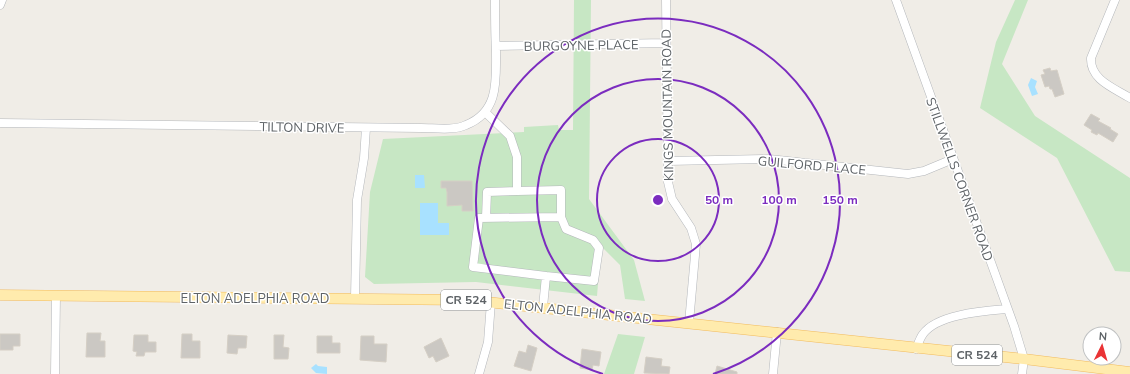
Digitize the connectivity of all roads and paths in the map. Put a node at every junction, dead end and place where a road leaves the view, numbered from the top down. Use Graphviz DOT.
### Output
graph roads {
  1 [pos="2,0"];
  2 [pos="495,0"];
  3 [pos="666,0"];
  4 [pos="896,0"];
  5 [pos="1115,0"];
  6 [pos="0,5"];
  7 [pos="666,43"];
  8 [pos="496,46"];
  9 [pos="1130,98"];
  10 [pos="485,112"];
  11 [pos="0,123"];
  12 [pos="366,128"];
  13 [pos="953,159"];
  14 [pos="668,161"];
  15 [pos="517,191"];
  16 [pos="561,217"];
  17 [pos="486,218"];
  18 [pos="546,276"];
  19 [pos="0,295"];
  20 [pos="56,296"];
  21 [pos="355,298"];
  22 [pos="491,302"];
  23 [pos="543,307"];
  24 [pos="1007,309"];
  25 [pos="689,323"];
  26 [pos="777,332"];
  27 [pos="916,349"];
  28 [pos="1024,359"];
  29 [pos="1130,372"];
  30 [pos="55,374"];
  31 [pos="479,374"];
  32 [pos="773,374"];
  33 [pos="1022,374"];
  1 -- 6 [label="street"];
  2 -- 8 [label="street, TILTON DRIVE"];
  3 -- 7 [label="street, KINGS MOUNTAIN ROAD"];
  4 -- 13 [label="street, STILLWELLS CORNER ROAD"];
  5 -- 9 [label="street"];
  7 -- 8 [label="street, BURGOYNE PLACE"];
  7 -- 14 [label="street, KINGS MOUNTAIN ROAD"];
  8 -- 10 [label="street, TILTON DRIVE"];
  10 -- 12 [label="street, TILTON DRIVE"];
  10 -- 15 [label="street"];
  11 -- 12 [label="street, TILTON DRIVE"];
  12 -- 21 [label="street"];
  13 -- 14 [label="street, GUILFORD PLACE"];
  13 -- 24 [label="street, STILLWELLS CORNER ROAD"];
  14 -- 25 [label="street, KINGS MOUNTAIN ROAD"];
  15 -- 16 [label="street"];
  15 -- 17 [label="street"];
  16 -- 17 [label="street"];
  16 -- 18 [label="street"];
  17 -- 18 [label="street"];
  18 -- 23 [label="street"];
  19 -- 20 [label="main road, ELTON ADELPHIA ROAD / CR 524"];
  20 -- 21 [label="main road, ELTON ADELPHIA ROAD / CR 524"];
  20 -- 30 [label="street"];
  21 -- 22 [label="main road, ELTON ADELPHIA ROAD / CR 524"];
  22 -- 23 [label="main road, ELTON ADELPHIA ROAD / CR 524"];
  22 -- 31 [label="street"];
  23 -- 25 [label="main road, ELTON ADELPHIA ROAD / CR 524"];
  24 -- 27 [label="street"];
  24 -- 28 [label="street, STILLWELLS CORNER ROAD"];
  25 -- 26 [label="main road, ELTON ADELPHIA ROAD / CR 524"];
  26 -- 27 [label="main road, ELTON ADELPHIA ROAD / CR 524"];
  26 -- 32 [label="street"];
  27 -- 28 [label="main road, ELTON ADELPHIA ROAD / CR 524"];
  28 -- 29 [label="main road, ELTON ADELPHIA ROAD / CR 524"];
  28 -- 33 [label="street"];
}
